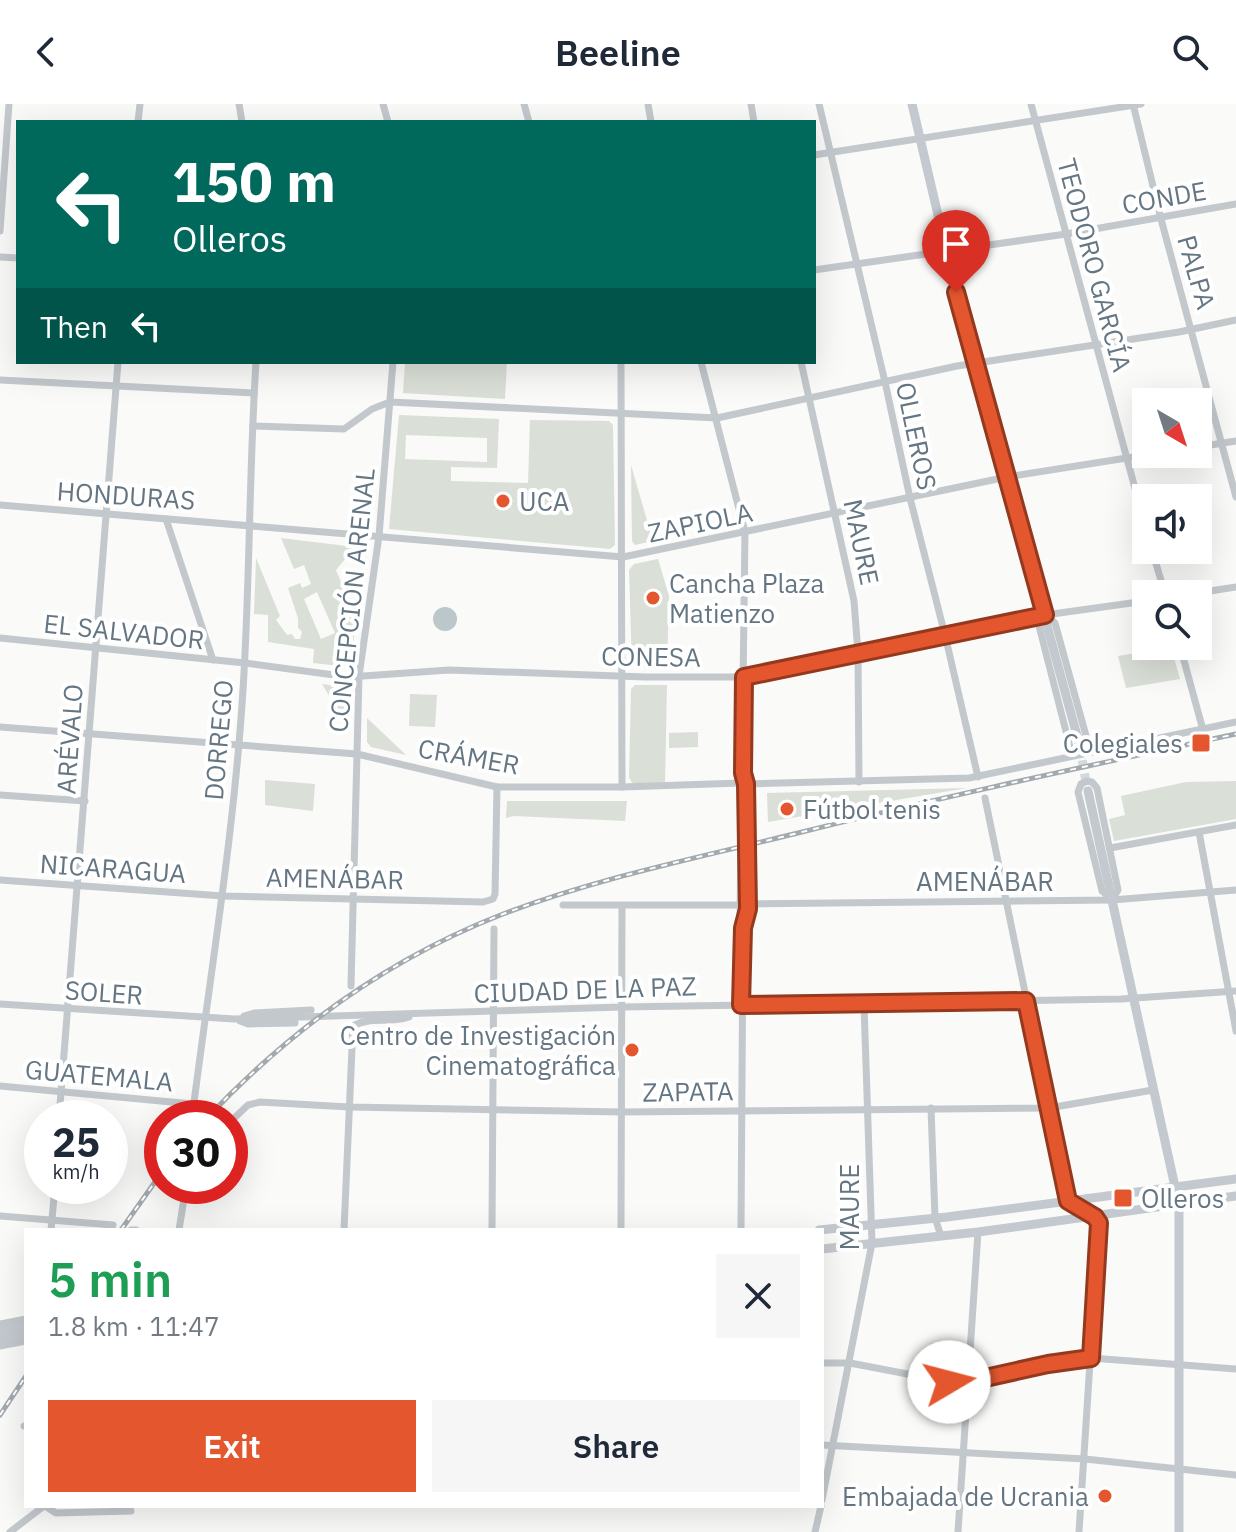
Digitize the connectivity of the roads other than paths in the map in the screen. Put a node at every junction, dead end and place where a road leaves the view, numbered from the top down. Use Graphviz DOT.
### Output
graph roads {
  1 [pos="9,104"];
  2 [pos="819,104"];
  3 [pos="912,104"];
  4 [pos="1031,104"];
  5 [pos="1136,104"];
  6 [pos="1036,121"];
  7 [pos="920,138"];
  8 [pos="831,152"];
  9 [pos="816,155"];
  10 [pos="1236,204"];
  11 [pos="1161,219"];
  12 [pos="0,231"];
  13 [pos="1066,234"];
  14 [pos="946,252"];
  15 [pos="856,264"];
  16 [pos="816,270"];
  17 [pos="1236,320"];
  18 [pos="1192,330"];
  19 [pos="1096,345"];
  20 [pos="976,362"];
  21 [pos="118,364"];
  22 [pos="256,364"];
  23 [pos="393,364"];
  24 [pos="621,364"];
  25 [pos="702,364"];
  26 [pos="801,364"];
  27 [pos="0,380"];
  28 [pos="885,382"];
  29 [pos="117,385"];
  30 [pos="254,393"];
  31 [pos="809,400"];
  32 [pos="390,402"];
  33 [pos="620,414"];
  34 [pos="717,418"];
  35 [pos="253,426"];
  36 [pos="1236,441"];
  37 [pos="1220,443"];
  38 [pos="1212,444"];
  39 [pos="1132,457"];
  40 [pos="1125,458"];
  41 [pos="1007,477"];
  42 [pos="1133,484"];
  43 [pos="1236,497"];
  44 [pos="910,498"];
  45 [pos="0,505"];
  46 [pos="107,513"];
  47 [pos="836,514"];
  48 [pos="166,519"];
  49 [pos="250,524"];
  50 [pos="745,532"];
  51 [pos="379,536"];
  52 [pos="623,557"];
  53 [pos="1236,587"];
  54 [pos="1212,591"];
  55 [pos="1132,603"];
  56 [pos="1045,615"];
  57 [pos="945,635"];
  58 [pos="0,638"];
  59 [pos="95,647"];
  60 [pos="858,653"];
  61 [pos="213,660"];
  62 [pos="1184,660"];
  63 [pos="245,663"];
  64 [pos="359,676"];
  65 [pos="623,676"];
  66 [pos="744,677"];
  67 [pos="1236,722"];
  68 [pos="0,727"];
  69 [pos="1203,730"];
  70 [pos="91,732"];
  71 [pos="239,743"];
  72 [pos="1073,749"];
  73 [pos="357,754"];
  74 [pos="978,777"];
  75 [pos="859,782"];
  76 [pos="743,784"];
  77 [pos="497,787"];
  78 [pos="622,787"];
  79 [pos="1088,791"];
  80 [pos="0,795"];
  81 [pos="985,798"];
  82 [pos="85,801"];
  83 [pos="1236,825"];
  84 [pos="1199,832"];
  85 [pos="1110,848"];
  86 [pos="743,861"];
  87 [pos="0,880"];
  88 [pos="79,885"];
  89 [pos="1236,890"];
  90 [pos="1211,892"];
  91 [pos="223,896"];
  92 [pos="353,898"];
  93 [pos="1112,900"];
  94 [pos="1006,902"];
  95 [pos="744,904"];
  96 [pos="563,905"];
  97 [pos="622,906"];
  98 [pos="494,929"];
  99 [pos="351,986"];
  100 [pos="1232,991"];
  101 [pos="1134,999"];
  102 [pos="1026,1001"];
  103 [pos="0,1004"];
  104 [pos="741,1005"];
  105 [pos="864,1005"];
  106 [pos="622,1007"];
  107 [pos="68,1009"];
  108 [pos="494,1013"];
  109 [pos="308,1014"];
  110 [pos="206,1019"];
  111 [pos="234,1019"];
  112 [pos="354,1020"];
  113 [pos="295,1023"];
  114 [pos="1236,1031"];
  115 [pos="0,1086"];
  116 [pos="1153,1090"];
  117 [pos="61,1091"];
  118 [pos="60,1100"];
  119 [pos="152,1100"];
  120 [pos="194,1100"];
  121 [pos="248,1105"];
  122 [pos="349,1107"];
  123 [pos="493,1108"];
  124 [pos="931,1108"];
  125 [pos="1049,1108"];
  126 [pos="868,1109"];
  127 [pos="742,1110"];
  128 [pos="622,1112"];
  129 [pos="1236,1179"];
  130 [pos="1176,1187"];
  131 [pos="1236,1196"];
  132 [pos="1068,1201"];
  133 [pos="53,1204"];
  134 [pos="183,1204"];
  135 [pos="1179,1205"];
  136 [pos="0,1216"];
  137 [pos="1095,1217"];
  138 [pos="935,1218"];
  139 [pos="52,1221"];
  140 [pos="113,1225"];
  141 [pos="872,1225"];
  142 [pos="51,1228"];
  143 [pos="179,1228"];
  144 [pos="344,1228"];
  145 [pos="492,1228"];
  146 [pos="621,1228"];
  147 [pos="741,1228"];
  148 [pos="824,1230"];
  149 [pos="978,1232"];
  150 [pos="941,1236"];
  151 [pos="872,1243"];
  152 [pos="824,1249"];
  153 [pos="24,1319"];
  154 [pos="0,1324"];
  155 [pos="24,1326"];
  156 [pos="0,1331"];
  157 [pos="24,1334"];
  158 [pos="0,1339"];
  159 [pos="24,1341"];
  160 [pos="0,1346"];
  161 [pos="1091,1358"];
  162 [pos="824,1363"];
  163 [pos="850,1363"];
  164 [pos="1179,1364"];
  165 [pos="1236,1369"];
  166 [pos="967,1382"];
  167 [pos="824,1445"];
  168 [pos="835,1446"];
  169 [pos="962,1451"];
  170 [pos="1085,1459"];
  171 [pos="1179,1471"];
  172 [pos="1236,1475"];
  173 [pos="824,1491"];
  174 [pos="41,1508"];
  175 [pos="47,1508"];
  176 [pos="820,1508"];
  177 [pos="131,1511"];
  178 [pos="12,1529"];
  179 [pos="1,1532"];
  180 [pos="815,1532"];
  181 [pos="958,1532"];
  182 [pos="1079,1532"];
  183 [pos="1179,1532"];
  1 -- 12 [label="street"];
  2 -- 8 [label="street, OLLEROS"];
  3 -- 7 [label="main road"];
  4 -- 6 [label="street, TEODORO GARCÍA"];
  5 -- 6 [label="street"];
  5 -- 11 [label="street, PALPA"];
  6 -- 7 [label="street"];
  6 -- 13 [label="street, TEODORO GARCÍA"];
  7 -- 8 [label="street"];
  7 -- 14 [label="main road"];
  8 -- 9 [label="street"];
  8 -- 15 [label="street, OLLEROS"];
  10 -- 11 [label="street, CONDE"];
  11 -- 13 [label="street, CONDE"];
  11 -- 18 [label="street, PALPA"];
  13 -- 14 [label="street, CONDE"];
  13 -- 19 [label="street, TEODORO GARCÍA"];
  14 -- 15 [label="street, CONDE"];
  14 -- 20 [label="main road"];
  15 -- 16 [label="street, CONDE"];
  15 -- 28 [label="street, OLLEROS"];
  17 -- 18 [label="street"];
  18 -- 19 [label="street"];
  18 -- 37 [label="street, PALPA"];
  19 -- 20 [label="street"];
  19 -- 40 [label="street, TEODORO GARCÍA"];
  20 -- 28 [label="street"];
  20 -- 41 [label="main road"];
  21 -- 29 [label="street, ARÉVALO"];
  22 -- 30 [label="street, DORREGO"];
  23 -- 32 [label="street, CONCEPCIÓN ARENAL"];
  24 -- 33 [label="street"];
  25 -- 34 [label="street"];
  26 -- 31 [label="street, MAURE"];
  27 -- 29 [label="street"];
  28 -- 31 [label="street"];
  28 -- 44 [label="street, OLLEROS"];
  29 -- 30 [label="street"];
  29 -- 46 [label="street, ARÉVALO"];
  30 -- 35 [label="street, DORREGO"];
  31 -- 34 [label="street"];
  31 -- 47 [label="street, MAURE"];
  32 -- 33 [label="street"];
  32 -- 35 [label="street"];
  32 -- 51 [label="street, CONCEPCIÓN ARENAL"];
  33 -- 34 [label="street"];
  33 -- 52 [label="street"];
  34 -- 50 [label="street"];
  35 -- 49 [label="street, DORREGO"];
  36 -- 37 [label="street"];
  37 -- 38 [label="street"];
  37 -- 43 [label="street, PALPA"];
  39 -- 40 [label="street, ZAPIOLA"];
  40 -- 41 [label="street, ZAPIOLA"];
  40 -- 42 [label="street, TEODORO GARCÍA"];
  41 -- 44 [label="street, ZAPIOLA"];
  41 -- 56 [label="main road"];
  44 -- 47 [label="street, ZAPIOLA"];
  44 -- 57 [label="street, OLLEROS"];
  45 -- 46 [label="street, HONDURAS"];
  46 -- 48 [label="street, HONDURAS"];
  46 -- 59 [label="street, ARÉVALO"];
  47 -- 50 [label="street, ZAPIOLA"];
  47 -- 60 [label="street, MAURE"];
  48 -- 49 [label="street, HONDURAS"];
  48 -- 61 [label="street"];
  49 -- 51 [label="street, ZAPIOLA"];
  49 -- 63 [label="street, DORREGO"];
  50 -- 52 [label="street, ZAPIOLA"];
  50 -- 66 [label="street"];
  51 -- 52 [label="street, ZAPIOLA"];
  51 -- 64 [label="street, CONCEPCIÓN ARENAL"];
  52 -- 65 [label="street"];
  53 -- 54 [label="street"];
  55 -- 56 [label="street, CONESA"];
  56 -- 57 [label="street, CONESA"];
  56 -- 72 [label="main road"];
  57 -- 60 [label="street, CONESA"];
  57 -- 74 [label="street, OLLEROS"];
  58 -- 59 [label="street, EL SALVADOR"];
  59 -- 61 [label="street, EL SALVADOR"];
  59 -- 70 [label="street, ARÉVALO"];
  60 -- 66 [label="street, CONESA"];
  60 -- 75 [label="street, MAURE"];
  61 -- 63 [label="street, EL SALVADOR"];
  62 -- 69 [label="street"];
  63 -- 64 [label="street, CONESA"];
  63 -- 71 [label="street, DORREGO"];
  64 -- 65 [label="street, CONESA"];
  64 -- 73 [label="street, CONCEPCIÓN ARENAL"];
  65 -- 66 [label="street, CONESA"];
  65 -- 78 [label="street"];
  66 -- 76 [label="street"];
  67 -- 69 [label="street, CRÁMER"];
  68 -- 70 [label="street, CRÁMER"];
  69 -- 72 [label="street, CRÁMER"];
  70 -- 71 [label="street, CRÁMER"];
  70 -- 82 [label="street, ARÉVALO"];
  71 -- 73 [label="street, CRÁMER"];
  71 -- 91 [label="street, DORREGO"];
  72 -- 74 [label="street, CRÁMER"];
  73 -- 77 [label="street, CRÁMER"];
  73 -- 92 [label="street, CONCEPCIÓN ARENAL"];
  74 -- 75 [label="street, CRÁMER"];
  75 -- 76 [label="street, CRÁMER"];
  76 -- 78 [label="street, CRÁMER"];
  76 -- 86 [label="street"];
  77 -- 78 [label="street, CRÁMER"];
  77 -- 92 [label="street, AMENÁBAR"];
  79 -- 93 [label="main road"];
  80 -- 82 [label="street"];
  81 -- 94 [label="street"];
  82 -- 88 [label="street, ARÉVALO"];
  83 -- 84 [label="street"];
  84 -- 85 [label="street"];
  84 -- 90 [label="street"];
  85 -- 93 [label="street"];
  85 -- 93 [label="street"];
  86 -- 95 [label="street"];
  86 -- 95 [label="street"];
  87 -- 88 [label="street, NICARAGUA"];
  88 -- 91 [label="street, NICARAGUA"];
  88 -- 107 [label="street, ARÉVALO"];
  89 -- 90 [label="street, AMENÁBAR"];
  90 -- 93 [label="street, AMENÁBAR"];
  90 -- 100 [label="street"];
  91 -- 92 [label="street, AMENÁBAR"];
  91 -- 110 [label="street, DORREGO"];
  92 -- 99 [label="street, CONCEPCIÓN ARENAL"];
  93 -- 94 [label="street, AMENÁBAR"];
  93 -- 101 [label="main road"];
  94 -- 95 [label="street, AMENÁBAR"];
  94 -- 102 [label="street"];
  95 -- 97 [label="street, AMENÁBAR"];
  95 -- 104 [label="street"];
  96 -- 97 [label="street, AMENÁBAR"];
  97 -- 106 [label="street"];
  98 -- 108 [label="street"];
  100 -- 101 [label="street, CIUDAD DE LA PAZ"];
  100 -- 114 [label="street"];
  101 -- 102 [label="street, CIUDAD DE LA PAZ"];
  101 -- 116 [label="main road"];
  102 -- 105 [label="street, CIUDAD DE LA PAZ"];
  102 -- 125 [label="street"];
  103 -- 107 [label="street, SOLER"];
  104 -- 105 [label="street, CIUDAD DE LA PAZ"];
  104 -- 106 [label="street, CIUDAD DE LA PAZ"];
  104 -- 127 [label="street"];
  105 -- 126 [label="street, MAURE"];
  106 -- 108 [label="street, CIUDAD DE LA PAZ"];
  106 -- 128 [label="street"];
  107 -- 110 [label="street, SOLER"];
  107 -- 117 [label="street, ARÉVALO"];
  108 -- 112 [label="street, CIUDAD DE LA PAZ"];
  108 -- 123 [label="street"];
  109 -- 111 [label="street, CIUDAD DE LA PAZ"];
  109 -- 111 [label="street, CIUDAD DE LA PAZ"];
  109 -- 112 [label="street, CIUDAD DE LA PAZ"];
  110 -- 111 [label="street, CIUDAD DE LA PAZ"];
  110 -- 120 [label="street, DORREGO"];
  111 -- 113 [label="street, CIUDAD DE LA PAZ"];
  112 -- 122 [label="street"];
  115 -- 117 [label="street, GUATEMALA"];
  116 -- 125 [label="street, ZAPATA"];
  116 -- 130 [label="main road"];
  117 -- 118 [label="street, ARÉVALO"];
  117 -- 119 [label="street, GUATEMALA"];
  121 -- 122 [label="street, ZAPATA"];
  122 -- 123 [label="street, ZAPATA"];
  122 -- 144 [label="street"];
  123 -- 128 [label="street, ZAPATA"];
  123 -- 145 [label="street"];
  124 -- 125 [label="street, ZAPATA"];
  124 -- 126 [label="street, ZAPATA"];
  124 -- 138 [label="street"];
  125 -- 132 [label="street"];
  126 -- 127 [label="street, ZAPATA"];
  126 -- 141 [label="street, MAURE"];
  127 -- 128 [label="street, ZAPATA"];
  127 -- 147 [label="street"];
  128 -- 146 [label="street"];
  129 -- 130 [label="main road"];
  130 -- 132 [label="main road"];
  130 -- 135 [label="main road"];
  131 -- 135 [label="main road"];
  132 -- 137 [label="street"];
  132 -- 138 [label="main road"];
  133 -- 139 [label="street"];
  134 -- 143 [label="street"];
  135 -- 137 [label="main road"];
  135 -- 164 [label="main road"];
  136 -- 139 [label="street"];
  137 -- 149 [label="main road"];
  137 -- 161 [label="street"];
  138 -- 141 [label="main road"];
  138 -- 150 [label="street"];
  139 -- 140 [label="street"];
  139 -- 142 [label="street"];
  141 -- 148 [label="main road"];
  141 -- 151 [label="street, MAURE"];
  149 -- 150 [label="main road"];
  149 -- 166 [label="street"];
  150 -- 151 [label="main road"];
  151 -- 152 [label="main road"];
  151 -- 163 [label="street, MAURE"];
  153 -- 154 [label="street"];
  155 -- 156 [label="main road"];
  157 -- 158 [label="main road"];
  159 -- 160 [label="street"];
  161 -- 164 [label="street"];
  161 -- 166 [label="street"];
  161 -- 170 [label="street"];
  162 -- 163 [label="street"];
  163 -- 166 [label="street"];
  163 -- 168 [label="street, MAURE"];
  164 -- 165 [label="street"];
  164 -- 171 [label="main road"];
  166 -- 169 [label="street"];
  167 -- 168 [label="street"];
  168 -- 169 [label="street"];
  168 -- 173 [label="street, MAURE"];
  169 -- 170 [label="street"];
  169 -- 181 [label="street"];
  170 -- 171 [label="street"];
  170 -- 182 [label="street"];
  171 -- 172 [label="street"];
  171 -- 183 [label="main road"];
  174 -- 178 [label="street"];
  175 -- 177 [label="street"];
  176 -- 180 [label="street, MAURE"];
  178 -- 179 [label="street"];
}
